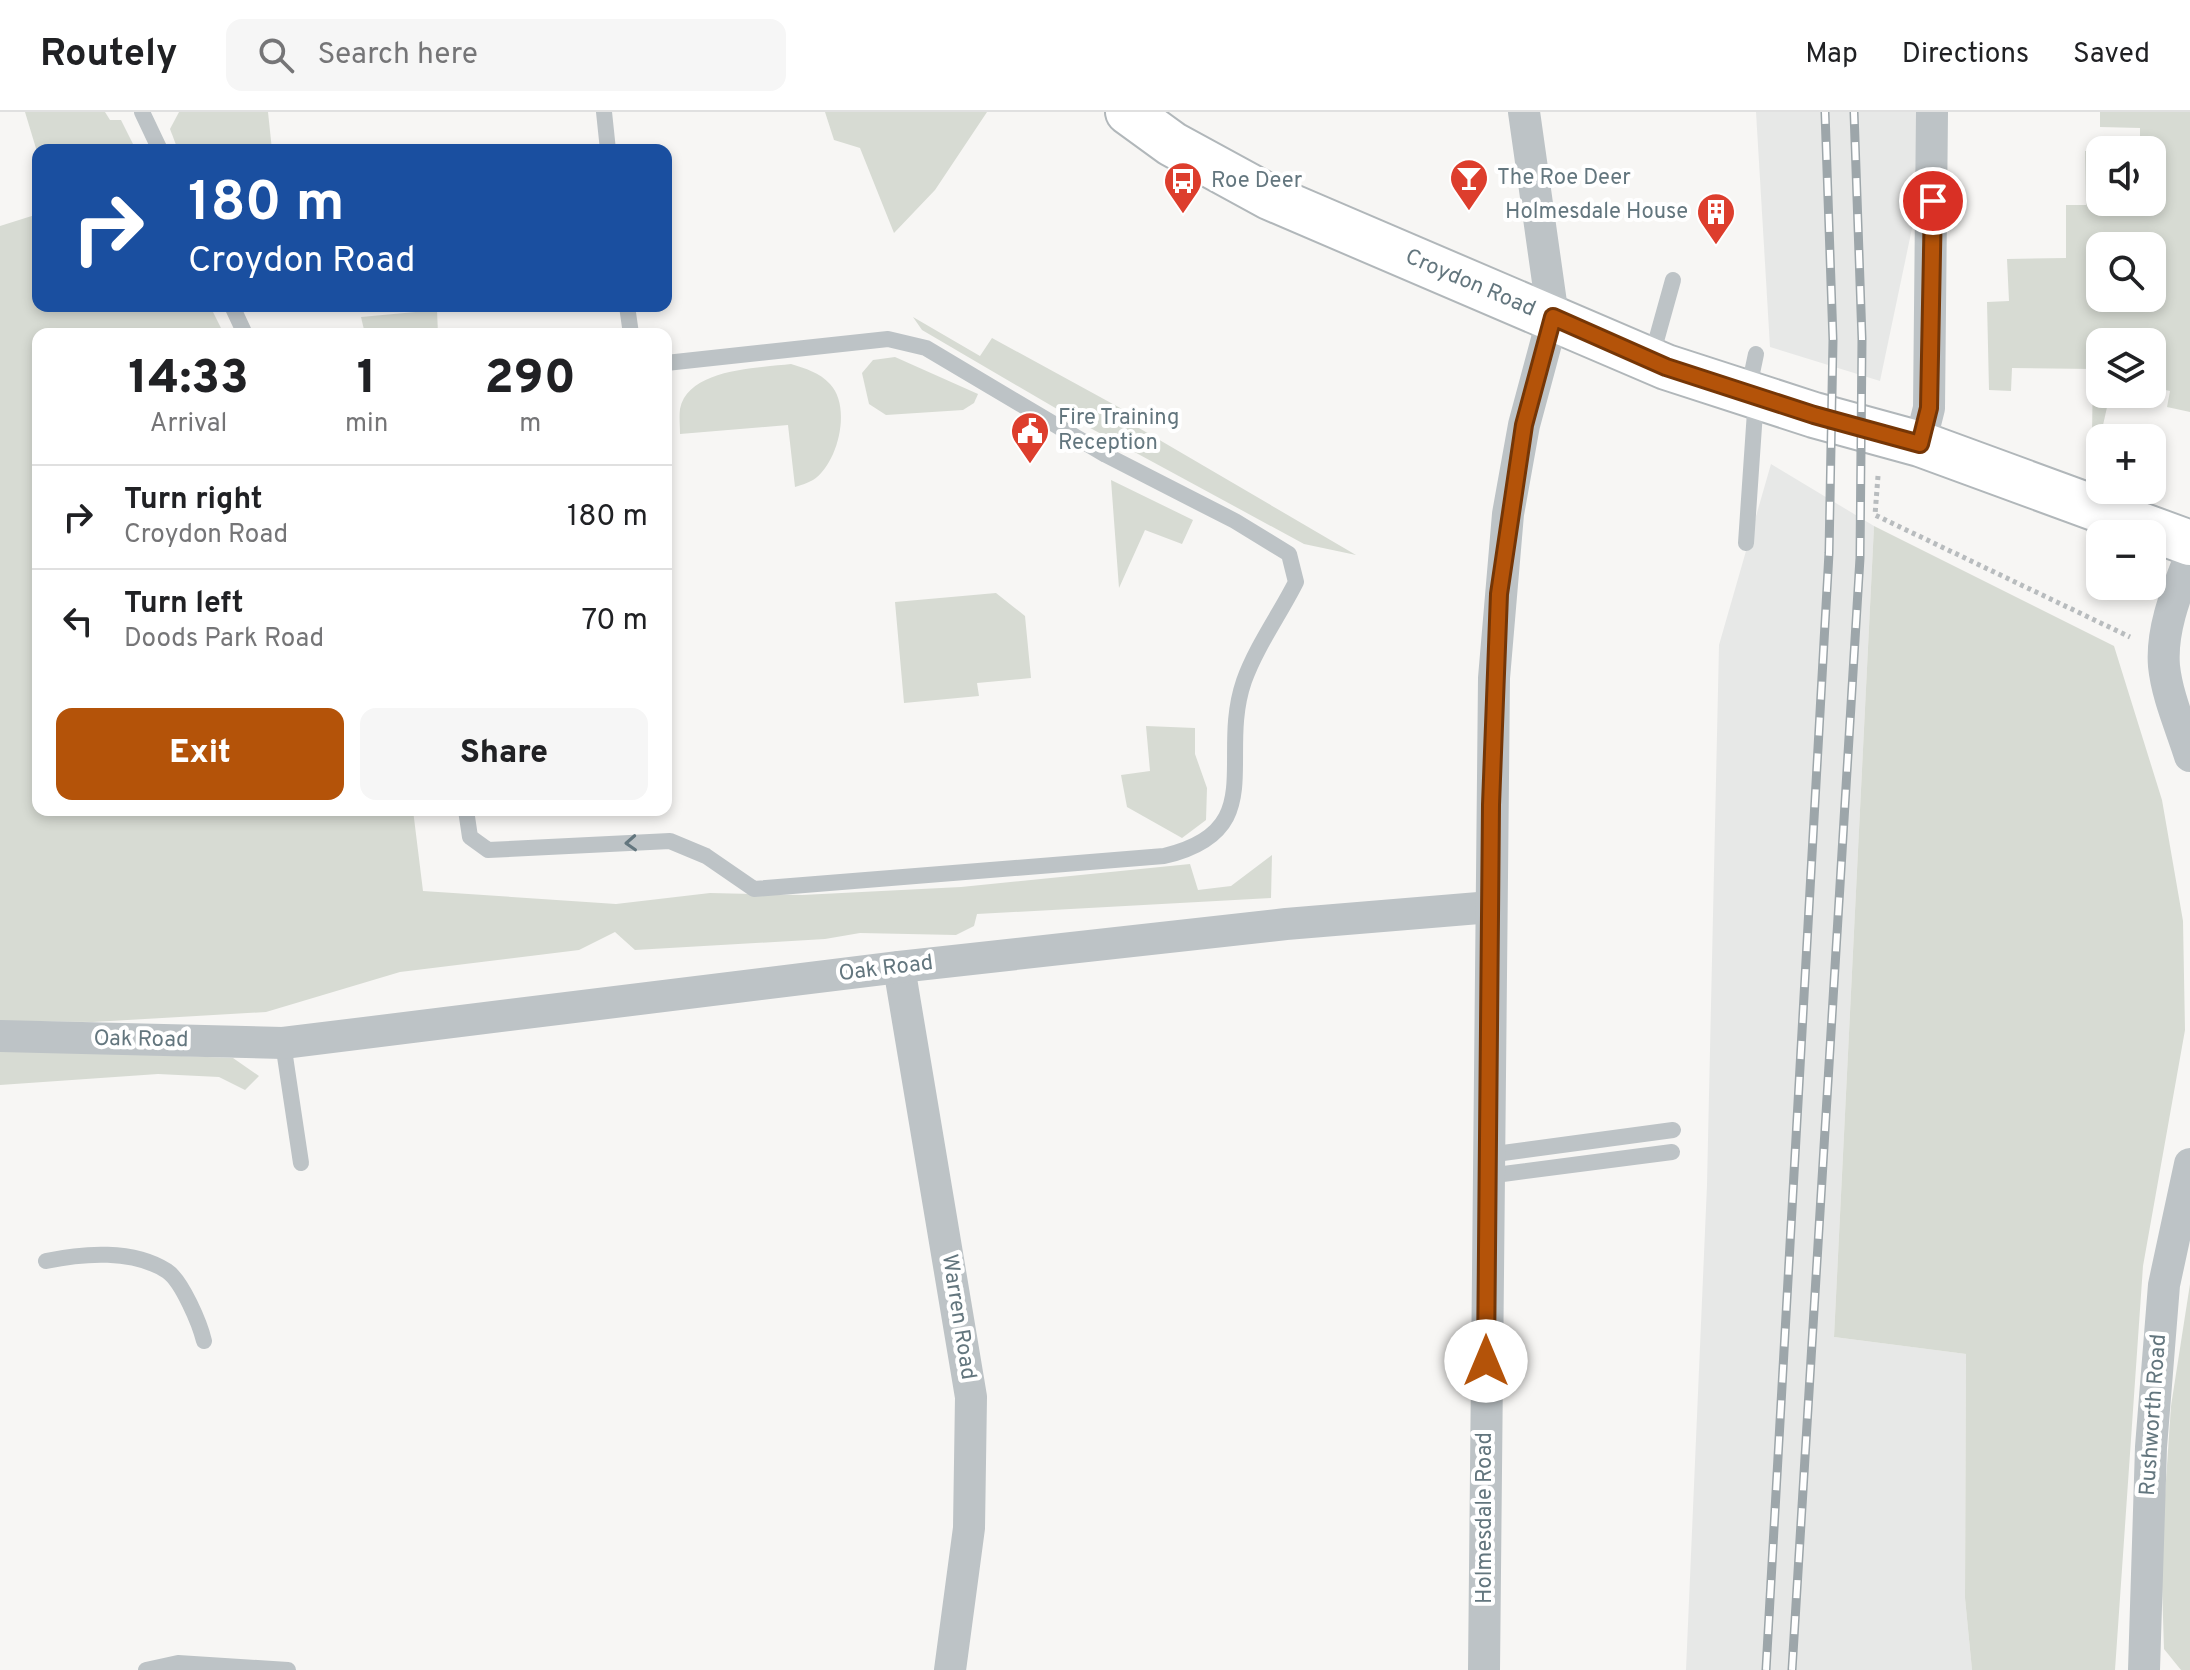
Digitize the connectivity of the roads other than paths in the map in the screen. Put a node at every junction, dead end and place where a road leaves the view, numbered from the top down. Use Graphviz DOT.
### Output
graph roads {
  1 [pos="142,112"];
  2 [pos="604,112"];
  3 [pos="1128,112"];
  4 [pos="1524,112"];
  5 [pos="1932,112"];
  6 [pos="157,144"];
  7 [pos="607,144"];
  8 [pos="1673,280"];
  9 [pos="1553,317"];
  10 [pos="1651,360"];
  11 [pos="672,362"];
  12 [pos="1753,381"];
  13 [pos="1920,444"];
  14 [pos="1746,543"];
  15 [pos="2190,543"];
  16 [pos="2190,557"];
  17 [pos="2190,756"];
  18 [pos="467,816"];
  19 [pos="1491,907"];
  20 [pos="899,967"];
  21 [pos="0,1036"];
  22 [pos="283,1043"];
  23 [pos="1673,1130"];
  24 [pos="1672,1152"];
  25 [pos="301,1163"];
  26 [pos="1488,1165"];
  27 [pos="2189,1185"];
  28 [pos="46,1261"];
  29 [pos="204,1341"];
  30 [pos="146,1670"];
  31 [pos="288,1670"];
  32 [pos="950,1670"];
  33 [pos="1484,1670"];
  34 [pos="2144,1670"];
  1 -- 6 [label="lane"];
  2 -- 7 [label="lane"];
  3 -- 9 [label="main road, Croydon Road"];
  4 -- 9 [label="street"];
  5 -- 13 [label="street"];
  8 -- 10 [label="lane"];
  9 -- 10 [label="main road, Croydon Road"];
  9 -- 19 [label="street, Holmesdale Road"];
  10 -- 12 [label="main road, Croydon Road"];
  11 -- 18 [label="lane, one-way"];
  12 -- 13 [label="main road, Croydon Road"];
  12 -- 14 [label="lane"];
  13 -- 15 [label="main road, Croydon Road"];
  16 -- 17 [label="street"];
  19 -- 20 [label="street, Oak Road"];
  19 -- 26 [label="street, Holmesdale Road"];
  20 -- 22 [label="street, Oak Road"];
  20 -- 32 [label="street, Warren Road"];
  21 -- 22 [label="street, Oak Road"];
  22 -- 25 [label="lane"];
  23 -- 26 [label="lane"];
  24 -- 26 [label="lane"];
  26 -- 33 [label="street, Holmesdale Road"];
  27 -- 34 [label="street, Rushworth Road"];
  28 -- 29 [label="lane"];
  30 -- 31 [label="lane"];
}
